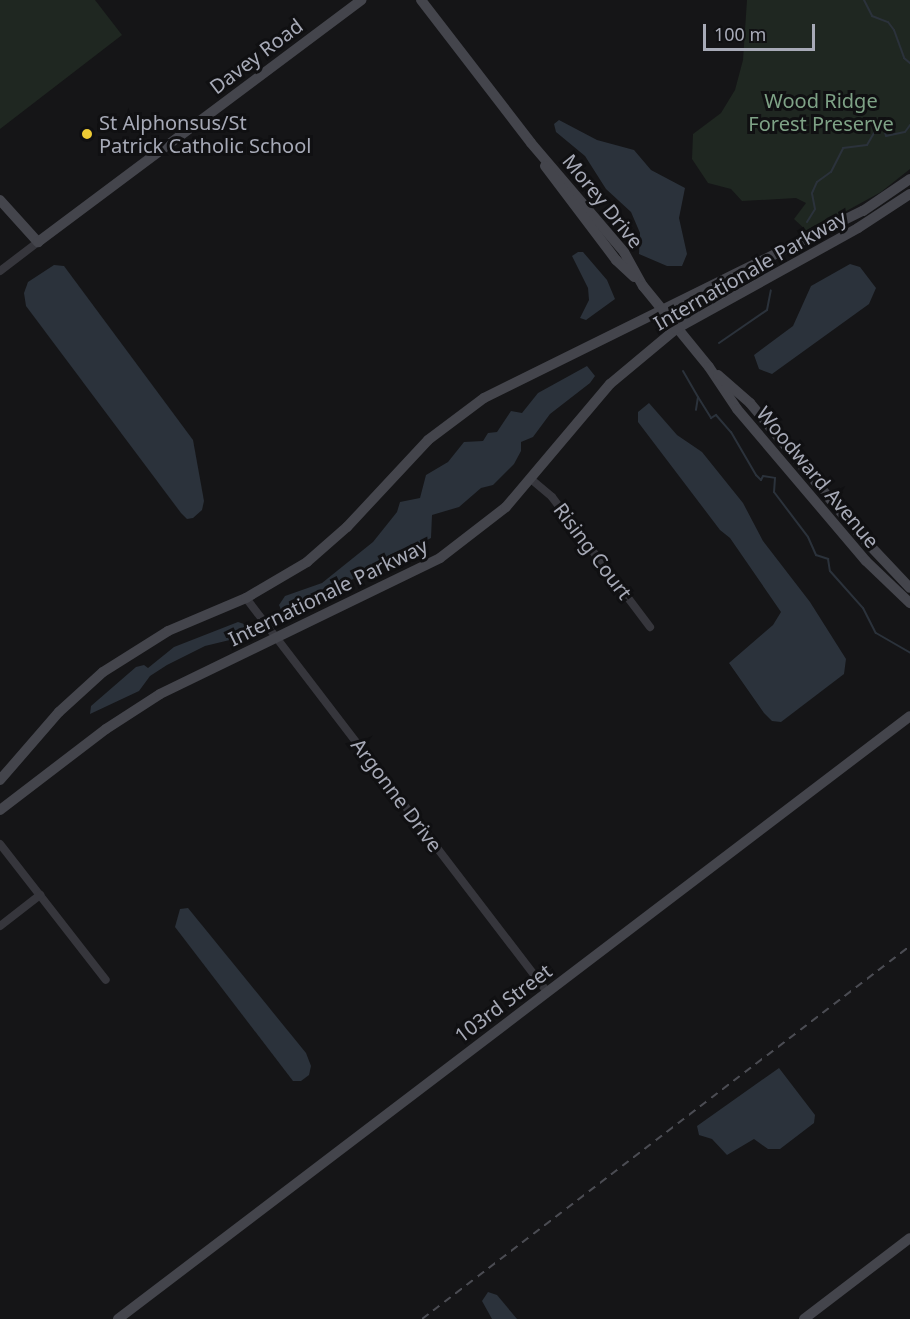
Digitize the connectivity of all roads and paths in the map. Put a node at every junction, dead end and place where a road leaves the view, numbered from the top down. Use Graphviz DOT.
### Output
graph roads {
  1 [pos="361,0"];
  2 [pos="421,0"];
  3 [pos="910,179"];
  4 [pos="910,194"];
  5 [pos="0,200"];
  6 [pos="38,242"];
  7 [pos="0,271"];
  8 [pos="662,312"];
  9 [pos="676,329"];
  10 [pos="709,367"];
  11 [pos="532,480"];
  12 [pos="910,588"];
  13 [pos="246,598"];
  14 [pos="910,603"];
  15 [pos="650,627"];
  16 [pos="276,637"];
  17 [pos="910,716"];
  18 [pos="0,780"];
  19 [pos="0,810"];
  20 [pos="0,844"];
  21 [pos="40,895"];
  22 [pos="0,926"];
  23 [pos="106,980"];
  24 [pos="547,993"];
  25 [pos="910,1238"];
  26 [pos="118,1319"];
  27 [pos="804,1319"];
  1 -- 6 [label="street, Davey Road"];
  2 -- 8 [label="street, Morey Drive"];
  3 -- 8 [label="street, Internationale Parkway"];
  4 -- 9 [label="street, Internationale Parkway"];
  5 -- 6 [label="street"];
  6 -- 7 [label="street, Davey Road"];
  8 -- 9 [label="street, Woodward Avenue"];
  8 -- 13 [label="street, Internationale Parkway"];
  9 -- 10 [label="street, Woodward Avenue"];
  9 -- 11 [label="street, Internationale Parkway"];
  10 -- 12 [label="street, Woodward Avenue"];
  10 -- 14 [label="street, Woodward Avenue"];
  11 -- 15 [label="street, Rising Court"];
  11 -- 16 [label="street, Internationale Parkway"];
  13 -- 16 [label="street, Argonne Drive"];
  13 -- 18 [label="street, Internationale Parkway"];
  16 -- 19 [label="street, Internationale Parkway"];
  16 -- 24 [label="street, Argonne Drive"];
  17 -- 24 [label="street, 103rd Street"];
  20 -- 21 [label="street"];
  21 -- 22 [label="street"];
  21 -- 23 [label="street"];
  24 -- 26 [label="street, 103rd Street"];
  25 -- 27 [label="street"];
}
